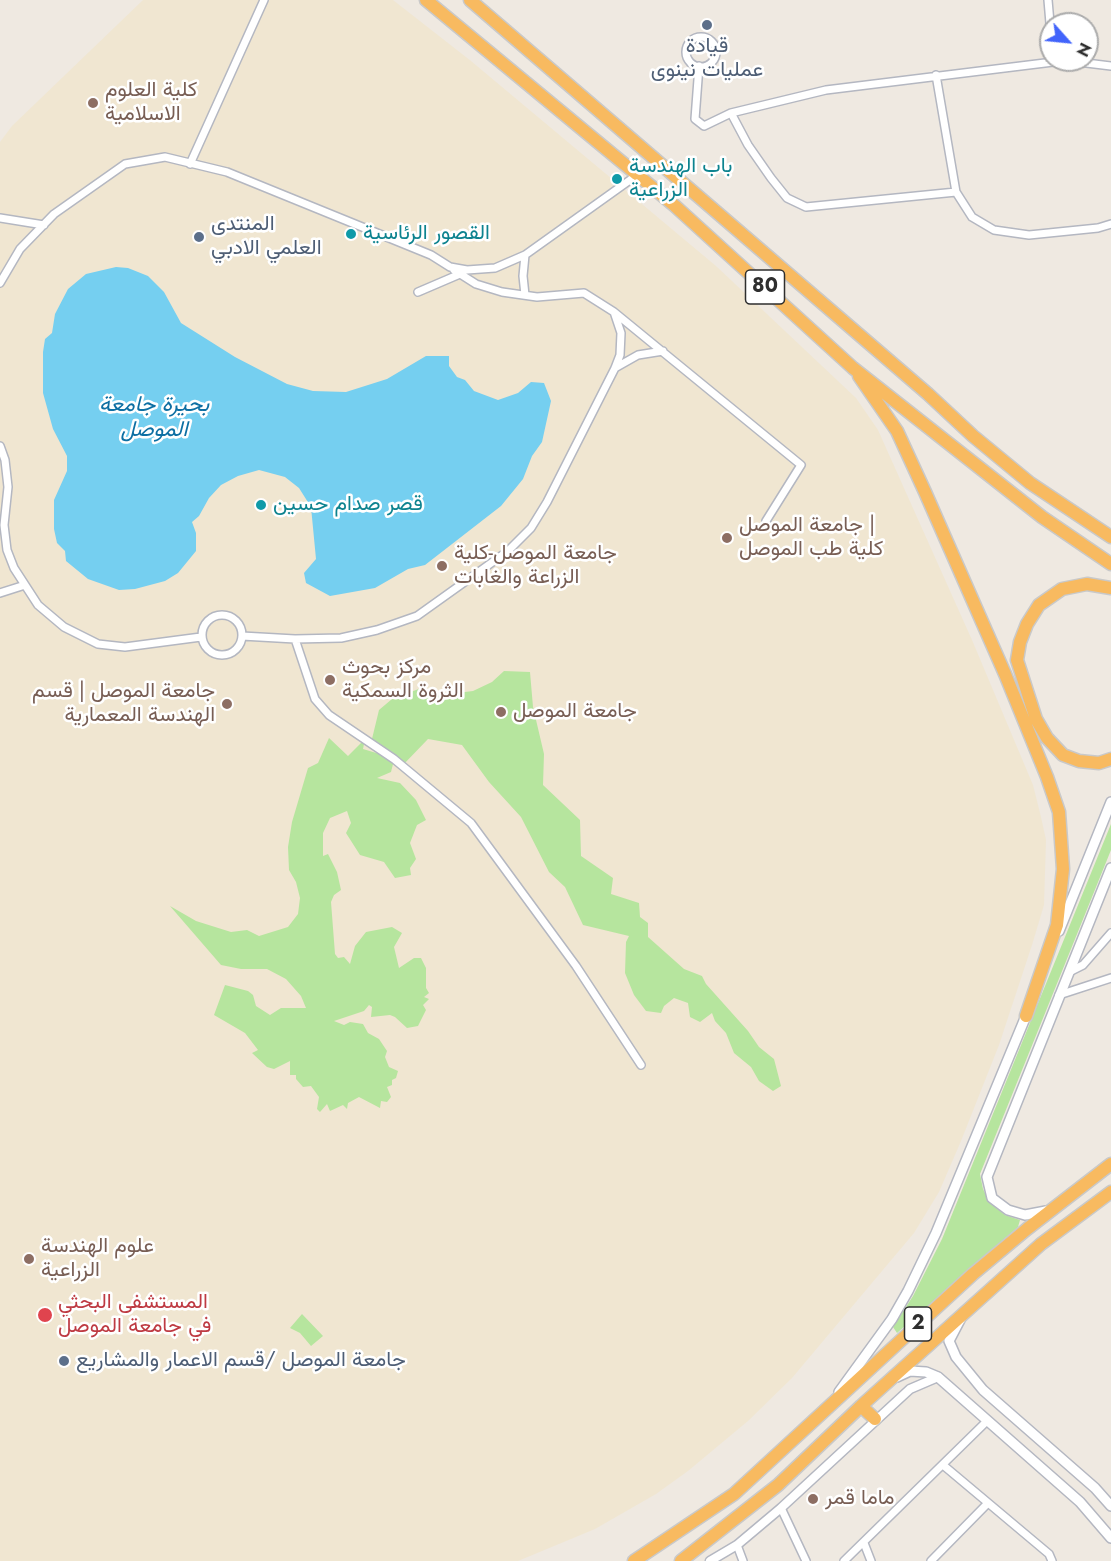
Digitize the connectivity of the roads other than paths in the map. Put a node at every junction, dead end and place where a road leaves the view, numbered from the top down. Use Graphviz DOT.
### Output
graph roads {
  1 [pos="264,0"];
  2 [pos="426,0"];
  3 [pos="470,0"];
  4 [pos="1039,63"];
  5 [pos="699,66"];
  6 [pos="936,75"];
  7 [pos="731,113"];
  8 [pos="190,164"];
  9 [pos="638,175"];
  10 [pos="956,192"];
  11 [pos="0,218"];
  12 [pos="1111,224"];
  13 [pos="44,225"];
  14 [pos="525,255"];
  15 [pos="450,267"];
  16 [pos="460,274"];
  17 [pos="0,283"];
  18 [pos="418,292"];
  19 [pos="525,295"];
  20 [pos="614,312"];
  21 [pos="663,351"];
  22 [pos="615,368"];
  23 [pos="854,368"];
  24 [pos="0,446"];
  25 [pos="766,521"];
  26 [pos="1111,537"];
  27 [pos="1111,564"];
  28 [pos="25,585"];
  29 [pos="1111,588"];
  30 [pos="0,593"];
  31 [pos="242,636"];
  32 [pos="201,637"];
  33 [pos="295,639"];
  34 [pos="1111,759"];
  35 [pos="1111,802"];
  36 [pos="1111,868"];
  37 [pos="1111,933"];
  38 [pos="1067,973"];
  39 [pos="1111,978"];
  40 [pos="1057,995"];
  41 [pos="1026,1016"];
  42 [pos="641,1065"];
  43 [pos="1111,1164"];
  44 [pos="1111,1192"];
  45 [pos="1066,1199"];
  46 [pos="963,1314"];
  47 [pos="938,1377"];
  48 [pos="889,1380"];
  49 [pos="861,1406"];
  50 [pos="817,1418"];
  51 [pos="875,1419"];
  52 [pos="987,1421"];
  53 [pos="943,1465"];
  54 [pos="734,1494"];
  55 [pos="988,1503"];
  56 [pos="1111,1506"];
  57 [pos="781,1508"];
  58 [pos="748,1511"];
  59 [pos="1111,1511"];
  60 [pos="1098,1520"];
  61 [pos="1111,1538"];
  62 [pos="864,1543"];
  63 [pos="736,1545"];
  64 [pos="634,1561"];
  65 [pos="681,1561"];
  66 [pos="710,1561"];
  67 [pos="743,1561"];
  68 [pos="806,1561"];
  69 [pos="843,1561"];
  70 [pos="871,1561"];
  71 [pos="931,1561"];
  72 [pos="1052,1561"];
  1 -- 8 [label="street"];
  2 -- 9 [label="highway, 80"];
  3 -- 26 [label="highway, 80"];
  4 -- 6 [label="street"];
  5 -- 5 [label="street"];
  5 -- 7 [label="street"];
  6 -- 7 [label="street"];
  6 -- 10 [label="street"];
  7 -- 10 [label="street"];
  8 -- 13 [label="street"];
  8 -- 15 [label="street"];
  9 -- 14 [label="street"];
  9 -- 23 [label="highway, 80"];
  10 -- 12 [label="street"];
  11 -- 13 [label="street"];
  13 -- 17 [label="street"];
  14 -- 15 [label="street"];
  14 -- 19 [label="street"];
  15 -- 16 [label="street"];
  16 -- 18 [label="street"];
  16 -- 19 [label="street"];
  19 -- 20 [label="street"];
  20 -- 21 [label="street"];
  20 -- 22 [label="street"];
  21 -- 22 [label="street"];
  21 -- 25 [label="street"];
  22 -- 33 [label="street"];
  23 -- 27 [label="highway, 80"];
  23 -- 41 [label="highway"];
  24 -- 28 [label="street"];
  28 -- 30 [label="street"];
  28 -- 32 [label="street"];
  29 -- 34 [label="highway"];
  31 -- 32 [label="street"];
  31 -- 32 [label="street"];
  31 -- 33 [label="street"];
  33 -- 42 [label="street"];
  35 -- 41 [label="main road"];
  36 -- 38 [label="main road"];
  37 -- 38 [label="street"];
  38 -- 40 [label="main road"];
  39 -- 40 [label="street"];
  40 -- 45 [label="main road"];
  41 -- 50 [label="main road"];
  43 -- 45 [label="highway, 2"];
  44 -- 46 [label="highway, 2"];
  45 -- 50 [label="highway, 2"];
  46 -- 48 [label="highway, 2"];
  46 -- 56 [label="main road"];
  47 -- 48 [label="main road"];
  47 -- 51 [label="street"];
  47 -- 52 [label="main road"];
  48 -- 49 [label="highway, 2"];
  49 -- 51 [label="highway"];
  49 -- 58 [label="highway, 2"];
  50 -- 54 [label="highway, 2"];
  51 -- 57 [label="street"];
  52 -- 53 [label="street"];
  52 -- 60 [label="main road"];
  53 -- 55 [label="street"];
  53 -- 62 [label="street"];
  54 -- 58 [label="highway"];
  54 -- 64 [label="highway, 2"];
  55 -- 71 [label="street"];
  55 -- 72 [label="street"];
  57 -- 63 [label="street"];
  57 -- 68 [label="street"];
  58 -- 65 [label="highway, 2"];
  59 -- 60 [label="main road"];
  60 -- 61 [label="main road"];
  62 -- 69 [label="street"];
  62 -- 70 [label="street"];
  63 -- 66 [label="street"];
  63 -- 67 [label="street"];
}
